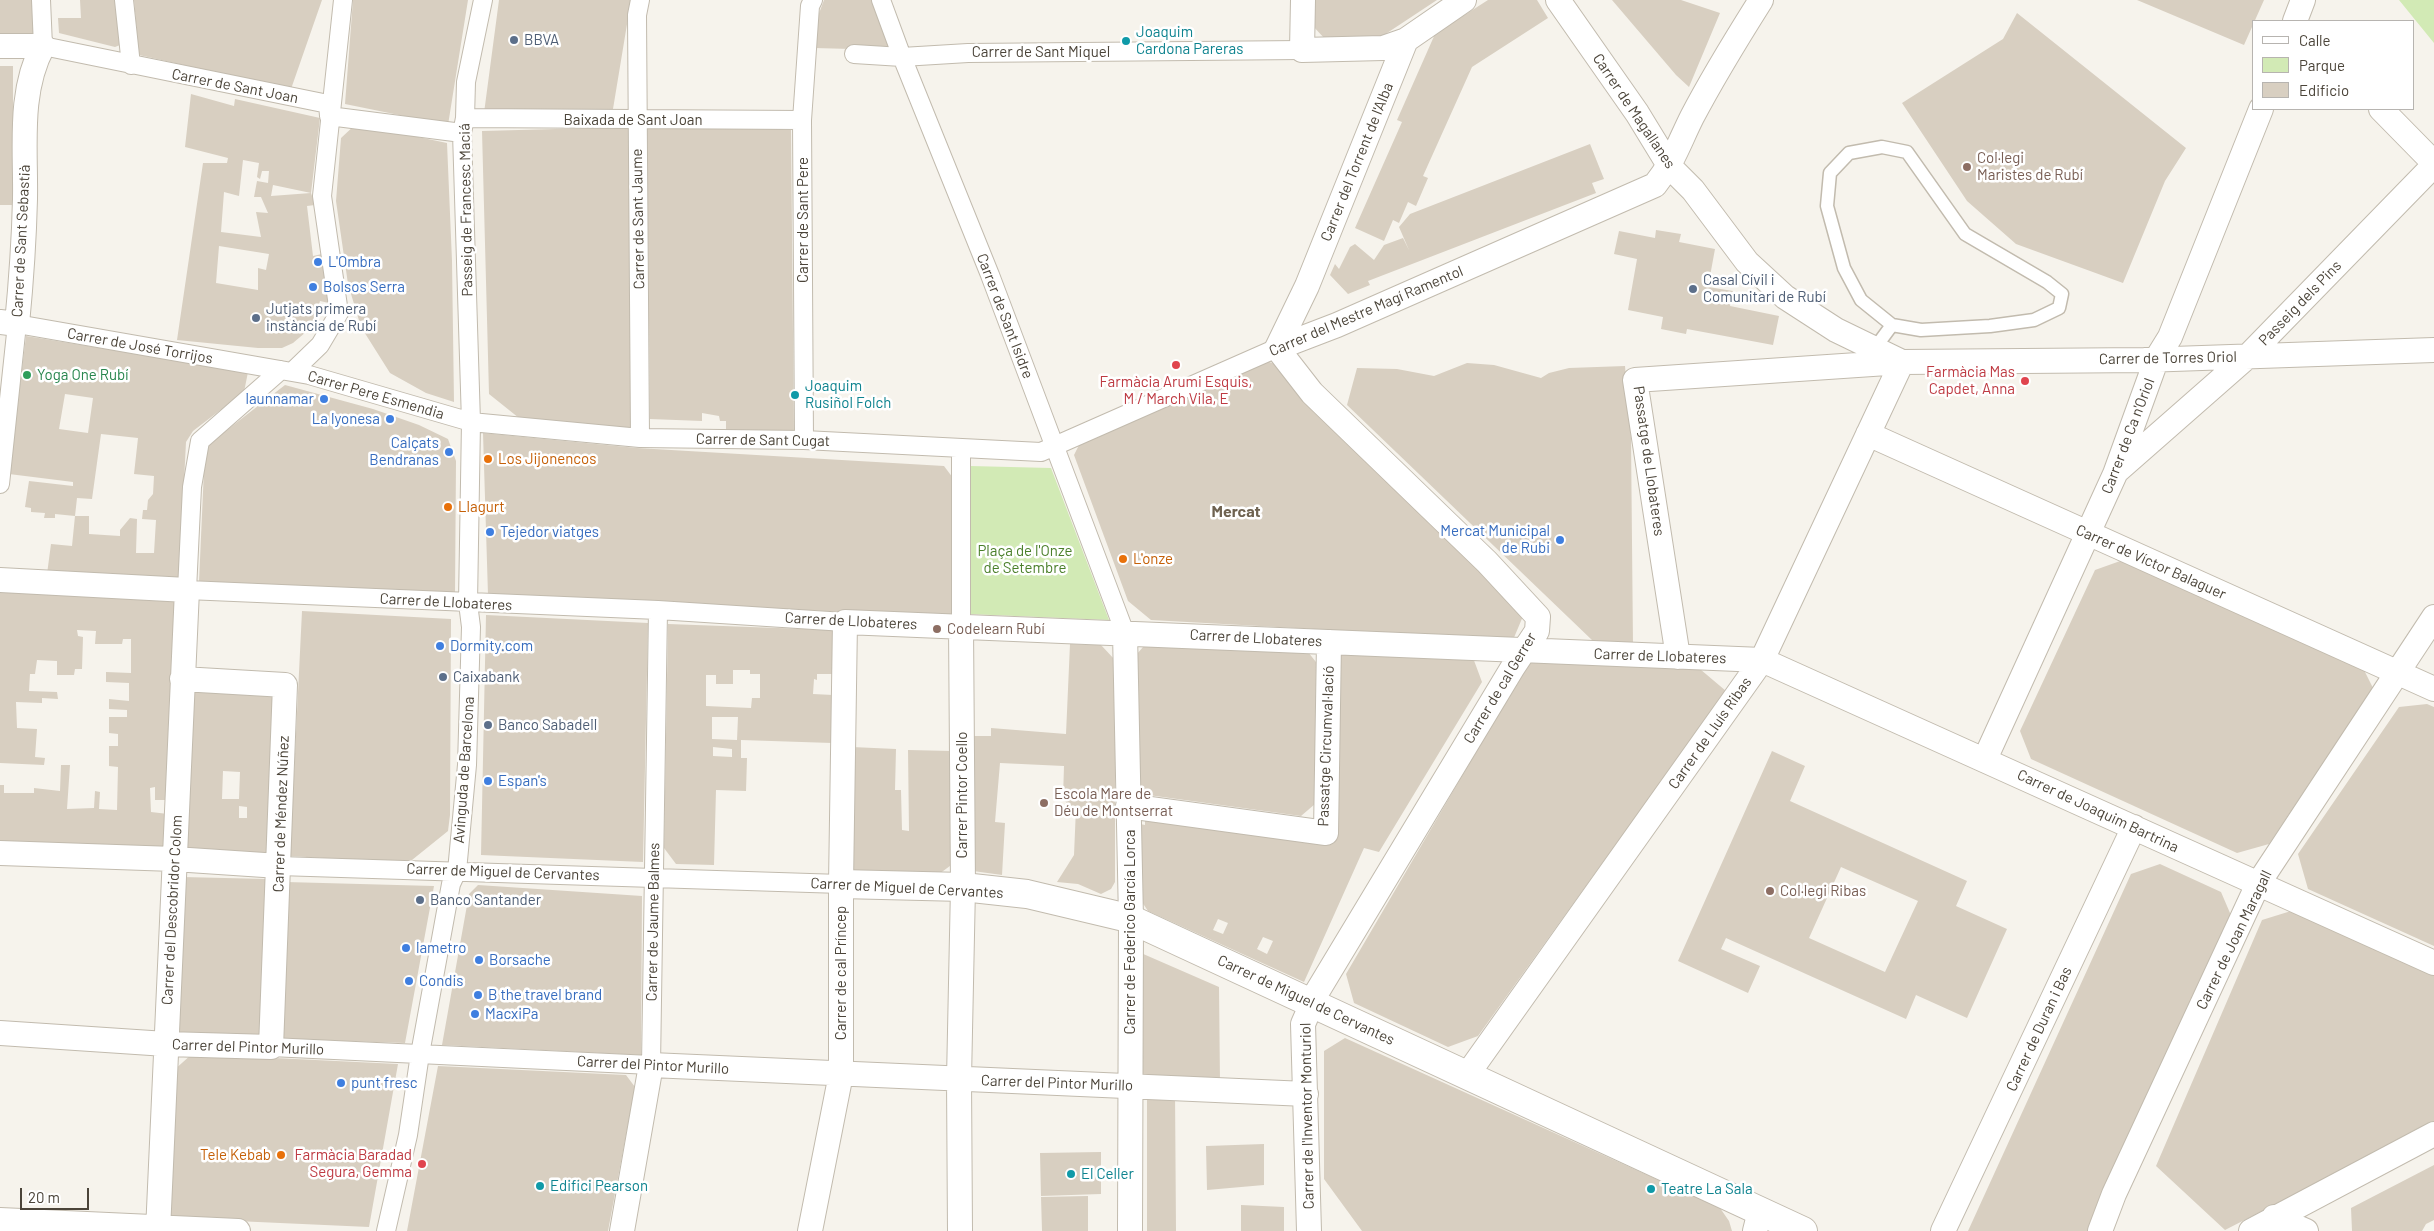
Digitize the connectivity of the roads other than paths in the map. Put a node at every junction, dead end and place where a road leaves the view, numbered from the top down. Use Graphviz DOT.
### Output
graph roads {
  1 [pos="41,0"];
  2 [pos="124,0"];
  3 [pos="343,0"];
  4 [pos="484,0"];
  5 [pos="640,0"];
  6 [pos="813,0"];
  7 [pos="881,0"];
  8 [pos="1303,0"];
  9 [pos="1464,0"];
  10 [pos="1558,0"];
  11 [pos="1761,0"];
  12 [pos="2303,0"];
  13 [pos="2295,20"];
  14 [pos="1406,40"];
  15 [pos="0,46"];
  16 [pos="43,46"];
  17 [pos="1302,50"];
  18 [pos="854,54"];
  19 [pos="902,57"];
  20 [pos="131,65"];
  21 [pos="2261,110"];
  22 [pos="2382,110"];
  23 [pos="329,116"];
  24 [pos="636,120"];
  25 [pos="802,120"];
  26 [pos="463,125"];
  27 [pos="2434,164"];
  28 [pos="1670,167"];
  29 [pos="8,323"];
  30 [pos="1892,325"];
  31 [pos="1277,348"];
  32 [pos="1875,348"];
  33 [pos="2434,350"];
  34 [pos="2248,356"];
  35 [pos="2157,358"];
  36 [pos="1902,362"];
  37 [pos="286,371"];
  38 [pos="471,422"];
  39 [pos="1868,434"];
  40 [pos="640,438"];
  41 [pos="804,440"];
  42 [pos="1055,446"];
  43 [pos="961,448"];
  44 [pos="2115,474"];
  45 [pos="0,484"];
  46 [pos="2088,533"];
  47 [pos="0,580"];
  48 [pos="187,590"];
  49 [pos="468,603"];
  50 [pos="658,610"];
  51 [pos="2434,617"];
  52 [pos="845,622"];
  53 [pos="961,626"];
  54 [pos="1125,633"];
  55 [pos="1329,642"];
  56 [pos="1523,651"];
  57 [pos="1678,657"];
  58 [pos="1762,660"];
  59 [pos="2397,672"];
  60 [pos="182,679"];
  61 [pos="2434,689"];
  62 [pos="1984,759"];
  63 [pos="1128,806"];
  64 [pos="2134,827"];
  65 [pos="0,853"];
  66 [pos="174,858"];
  67 [pos="280,866"];
  68 [pos="457,871"];
  69 [pos="654,876"];
  70 [pos="840,884"];
  71 [pos="2258,884"];
  72 [pos="963,887"];
  73 [pos="1131,919"];
  74 [pos="2434,963"];
  75 [pos="1311,1003"];
  76 [pos="0,1033"];
  77 [pos="166,1044"];
  78 [pos="270,1046"];
  79 [pos="420,1054"];
  80 [pos="651,1065"];
  81 [pos="841,1074"];
  82 [pos="1467,1075"];
  83 [pos="959,1079"];
  84 [pos="1130,1085"];
  85 [pos="1306,1094"];
  86 [pos="2434,1134"];
  87 [pos="2274,1217"];
  88 [pos="0,1220"];
  89 [pos="1758,1221"];
  90 [pos="158,1229"];
  91 [pos="238,1231"];
  92 [pos="386,1231"];
  93 [pos="622,1231"];
  94 [pos="810,1231"];
  95 [pos="960,1231"];
  96 [pos="1130,1231"];
  97 [pos="1309,1231"];
  98 [pos="1803,1231"];
  99 [pos="1943,1231"];
  100 [pos="2100,1231"];
  101 [pos="2250,1231"];
  102 [pos="2306,1231"];
  1 -- 16 [label="street, Carrer de Sant Sebastià"];
  2 -- 20 [label="street"];
  3 -- 23 [label="street"];
  4 -- 26 [label="street, Passeig de Francesc Maciá"];
  5 -- 24 [label="street, Carrer de Sant Jaume"];
  6 -- 25 [label="street, Carrer de Sant Pere"];
  7 -- 19 [label="street, Carrer de Sant Isidre"];
  8 -- 17 [label="street"];
  9 -- 14 [label="street"];
  10 -- 28 [label="street, Carrer de Magallanes"];
  11 -- 28 [label="street, Carrer del Mestre Magí Ramentol"];
  12 -- 13 [label="street"];
  14 -- 17 [label="street, Carrer de Sant Miquel"];
  14 -- 31 [label="street, Carrer del Torrent de l'Alba"];
  15 -- 16 [label="street, Carrer de Sant Joan"];
  16 -- 20 [label="street, Carrer de Sant Joan"];
  16 -- 29 [label="street, Carrer de Sant Sebastià"];
  17 -- 19 [label="street, Carrer de Sant Miquel"];
  18 -- 19 [label="street, Carrer de Sant Miquel"];
  19 -- 42 [label="street, Carrer de Sant Isidre"];
  20 -- 23 [label="street, Carrer de Sant Joan"];
  21 -- 35 [label="street, Carrer de Ca n'Oriol"];
  22 -- 27 [label="street"];
  23 -- 26 [label="street"];
  23 -- 37 [label="street"];
  24 -- 25 [label="street, Baixada de Sant Joan"];
  24 -- 26 [label="street, Baixada de Sant Joan"];
  24 -- 40 [label="street, Carrer de Sant Jaume"];
  25 -- 41 [label="street, Carrer de Sant Pere"];
  26 -- 38 [label="street, Passeig de Francesc Maciá"];
  27 -- 34 [label="street, Passeig dels Pins"];
  28 -- 31 [label="street, Carrer del Mestre Magí Ramentol"];
  28 -- 32 [label="street, Carrer de Magallanes"];
  29 -- 37 [label="street, Carrer de José Torrijos"];
  29 -- 45 [label="street, Carrer de Sant Sebastià"];
  30 -- 30 [label="lane"];
  30 -- 32 [label="lane"];
  31 -- 42 [label="street, Carrer del Mestre Magí Ramentol"];
  31 -- 56 [label="street, Carrer de cal Gerrer"];
  32 -- 36 [label="street, Carrer de Magallanes"];
  33 -- 34 [label="street, Carrer de Torres Oriol"];
  34 -- 35 [label="street, Carrer de Torres Oriol"];
  34 -- 44 [label="street, Passeig dels Pins"];
  35 -- 36 [label="street, Carrer de Torres Oriol"];
  35 -- 44 [label="street, Carrer de Ca n'Oriol"];
  36 -- 39 [label="street, Carrer de Lluís Ribas"];
  36 -- 57 [label="street, Passatge de Llobateres"];
  37 -- 38 [label="street, Carrer Pere Esmendia"];
  37 -- 48 [label="street"];
  38 -- 40 [label="street, Carrer de Sant Cugat"];
  38 -- 49 [label="street, Avinguda de Barcelona"];
  39 -- 46 [label="street, Carrer de Víctor Balaguer"];
  39 -- 58 [label="street, Carrer de Lluís Ribas"];
  40 -- 41 [label="street, Carrer de Sant Cugat"];
  41 -- 43 [label="street, Carrer de Sant Cugat"];
  42 -- 43 [label="street, Carrer de Sant Cugat"];
  42 -- 54 [label="street, Carrer de Sant Isidre"];
  43 -- 53 [label="street, Carrer Pintor Coello"];
  44 -- 46 [label="street, Carrer de Ca n'Oriol"];
  46 -- 59 [label="street, Carrer de Víctor Balaguer"];
  46 -- 62 [label="street, Carrer de Ca n'Oriol"];
  47 -- 48 [label="street, Carrer de Llobateres"];
  48 -- 49 [label="street, Carrer de Llobateres"];
  48 -- 60 [label="street, Carrer del Descobridor Colom"];
  49 -- 50 [label="street, Carrer de Llobateres"];
  49 -- 68 [label="street, Avinguda de Barcelona"];
  50 -- 52 [label="street, Carrer de Llobateres"];
  50 -- 69 [label="street, Carrer de Jaume Balmes"];
  51 -- 59 [label="street, Carrer de Joan Maragall"];
  52 -- 53 [label="street, Carrer de Llobateres"];
  52 -- 70 [label="street, Carrer de cal Príncep"];
  53 -- 54 [label="street, Carrer de Llobateres"];
  53 -- 72 [label="street, Carrer Pintor Coello"];
  54 -- 55 [label="street, Carrer de Llobateres"];
  54 -- 63 [label="street, Carrer de Federico García Lorca"];
  55 -- 56 [label="street, Carrer de Llobateres"];
  55 -- 63 [label="street, Passatge Circumval·lació"];
  56 -- 57 [label="street, Carrer de Llobateres"];
  56 -- 75 [label="street, Carrer de cal Gerrer"];
  57 -- 58 [label="street, Carrer de Llobateres"];
  58 -- 62 [label="street, Carrer de Joaquim Bartrina"];
  58 -- 82 [label="street, Carrer de Lluís Ribas"];
  59 -- 61 [label="street, Carrer de Víctor Balaguer"];
  59 -- 71 [label="street, Carrer de Joan Maragall"];
  60 -- 66 [label="street, Carrer del Descobridor Colom"];
  60 -- 67 [label="street, Carrer de Méndez Núñez"];
  62 -- 64 [label="street, Carrer de Joaquim Bartrina"];
  63 -- 73 [label="street, Carrer de Federico García Lorca"];
  64 -- 71 [label="street, Carrer de Joaquim Bartrina"];
  64 -- 99 [label="street, Carrer de Duran i Bas"];
  65 -- 66 [label="street, Carrer de Miguel de Cervantes"];
  66 -- 67 [label="street, Carrer de Miguel de Cervantes"];
  66 -- 77 [label="street, Carrer del Descobridor Colom"];
  67 -- 68 [label="street, Carrer de Miguel de Cervantes"];
  67 -- 78 [label="street, Carrer de Méndez Núñez"];
  68 -- 69 [label="street, Carrer de Miguel de Cervantes"];
  68 -- 79 [label="street, Avinguda de Barcelona"];
  69 -- 70 [label="street, Carrer de Miguel de Cervantes"];
  69 -- 80 [label="street, Carrer de Jaume Balmes"];
  70 -- 72 [label="street, Carrer de Miguel de Cervantes"];
  70 -- 81 [label="street, Carrer de cal Príncep"];
  71 -- 74 [label="street, Carrer de Joaquim Bartrina"];
  71 -- 100 [label="street, Carrer de Joan Maragall"];
  72 -- 73 [label="street, Carrer de Miguel de Cervantes"];
  72 -- 83 [label="street, Carrer Pintor Coello"];
  73 -- 75 [label="street, Carrer de Miguel de Cervantes"];
  73 -- 84 [label="street, Carrer de Federico García Lorca"];
  75 -- 82 [label="street, Carrer de Miguel de Cervantes"];
  75 -- 85 [label="street, Carrer de l'Inventor Monturiol"];
  76 -- 77 [label="street, Carrer del Pintor Murillo"];
  77 -- 78 [label="street, Carrer del Pintor Murillo"];
  77 -- 90 [label="street, Carrer del Descobridor Colom"];
  78 -- 79 [label="street, Carrer del Pintor Murillo"];
  79 -- 80 [label="street, Carrer del Pintor Murillo"];
  79 -- 92 [label="street, Avinguda de Barcelona"];
  80 -- 81 [label="street, Carrer del Pintor Murillo"];
  80 -- 93 [label="street, Carrer de Jaume Balmes"];
  81 -- 83 [label="street, Carrer del Pintor Murillo"];
  81 -- 94 [label="street, Carrer de cal Príncep"];
  82 -- 89 [label="street, Carrer de Miguel de Cervantes"];
  83 -- 84 [label="street, Carrer del Pintor Murillo"];
  83 -- 95 [label="street, Carrer Pintor Coello"];
  84 -- 85 [label="street, Carrer del Pintor Murillo"];
  84 -- 96 [label="street, Carrer de Federico García Lorca"];
  85 -- 97 [label="street, Carrer de l'Inventor Monturiol"];
  86 -- 87 [label="street"];
  87 -- 101 [label="street"];
  87 -- 102 [label="street"];
  88 -- 90 [label="street"];
  89 -- 98 [label="street, Carrer de Miguel de Cervantes"];
  90 -- 91 [label="street"];
}
